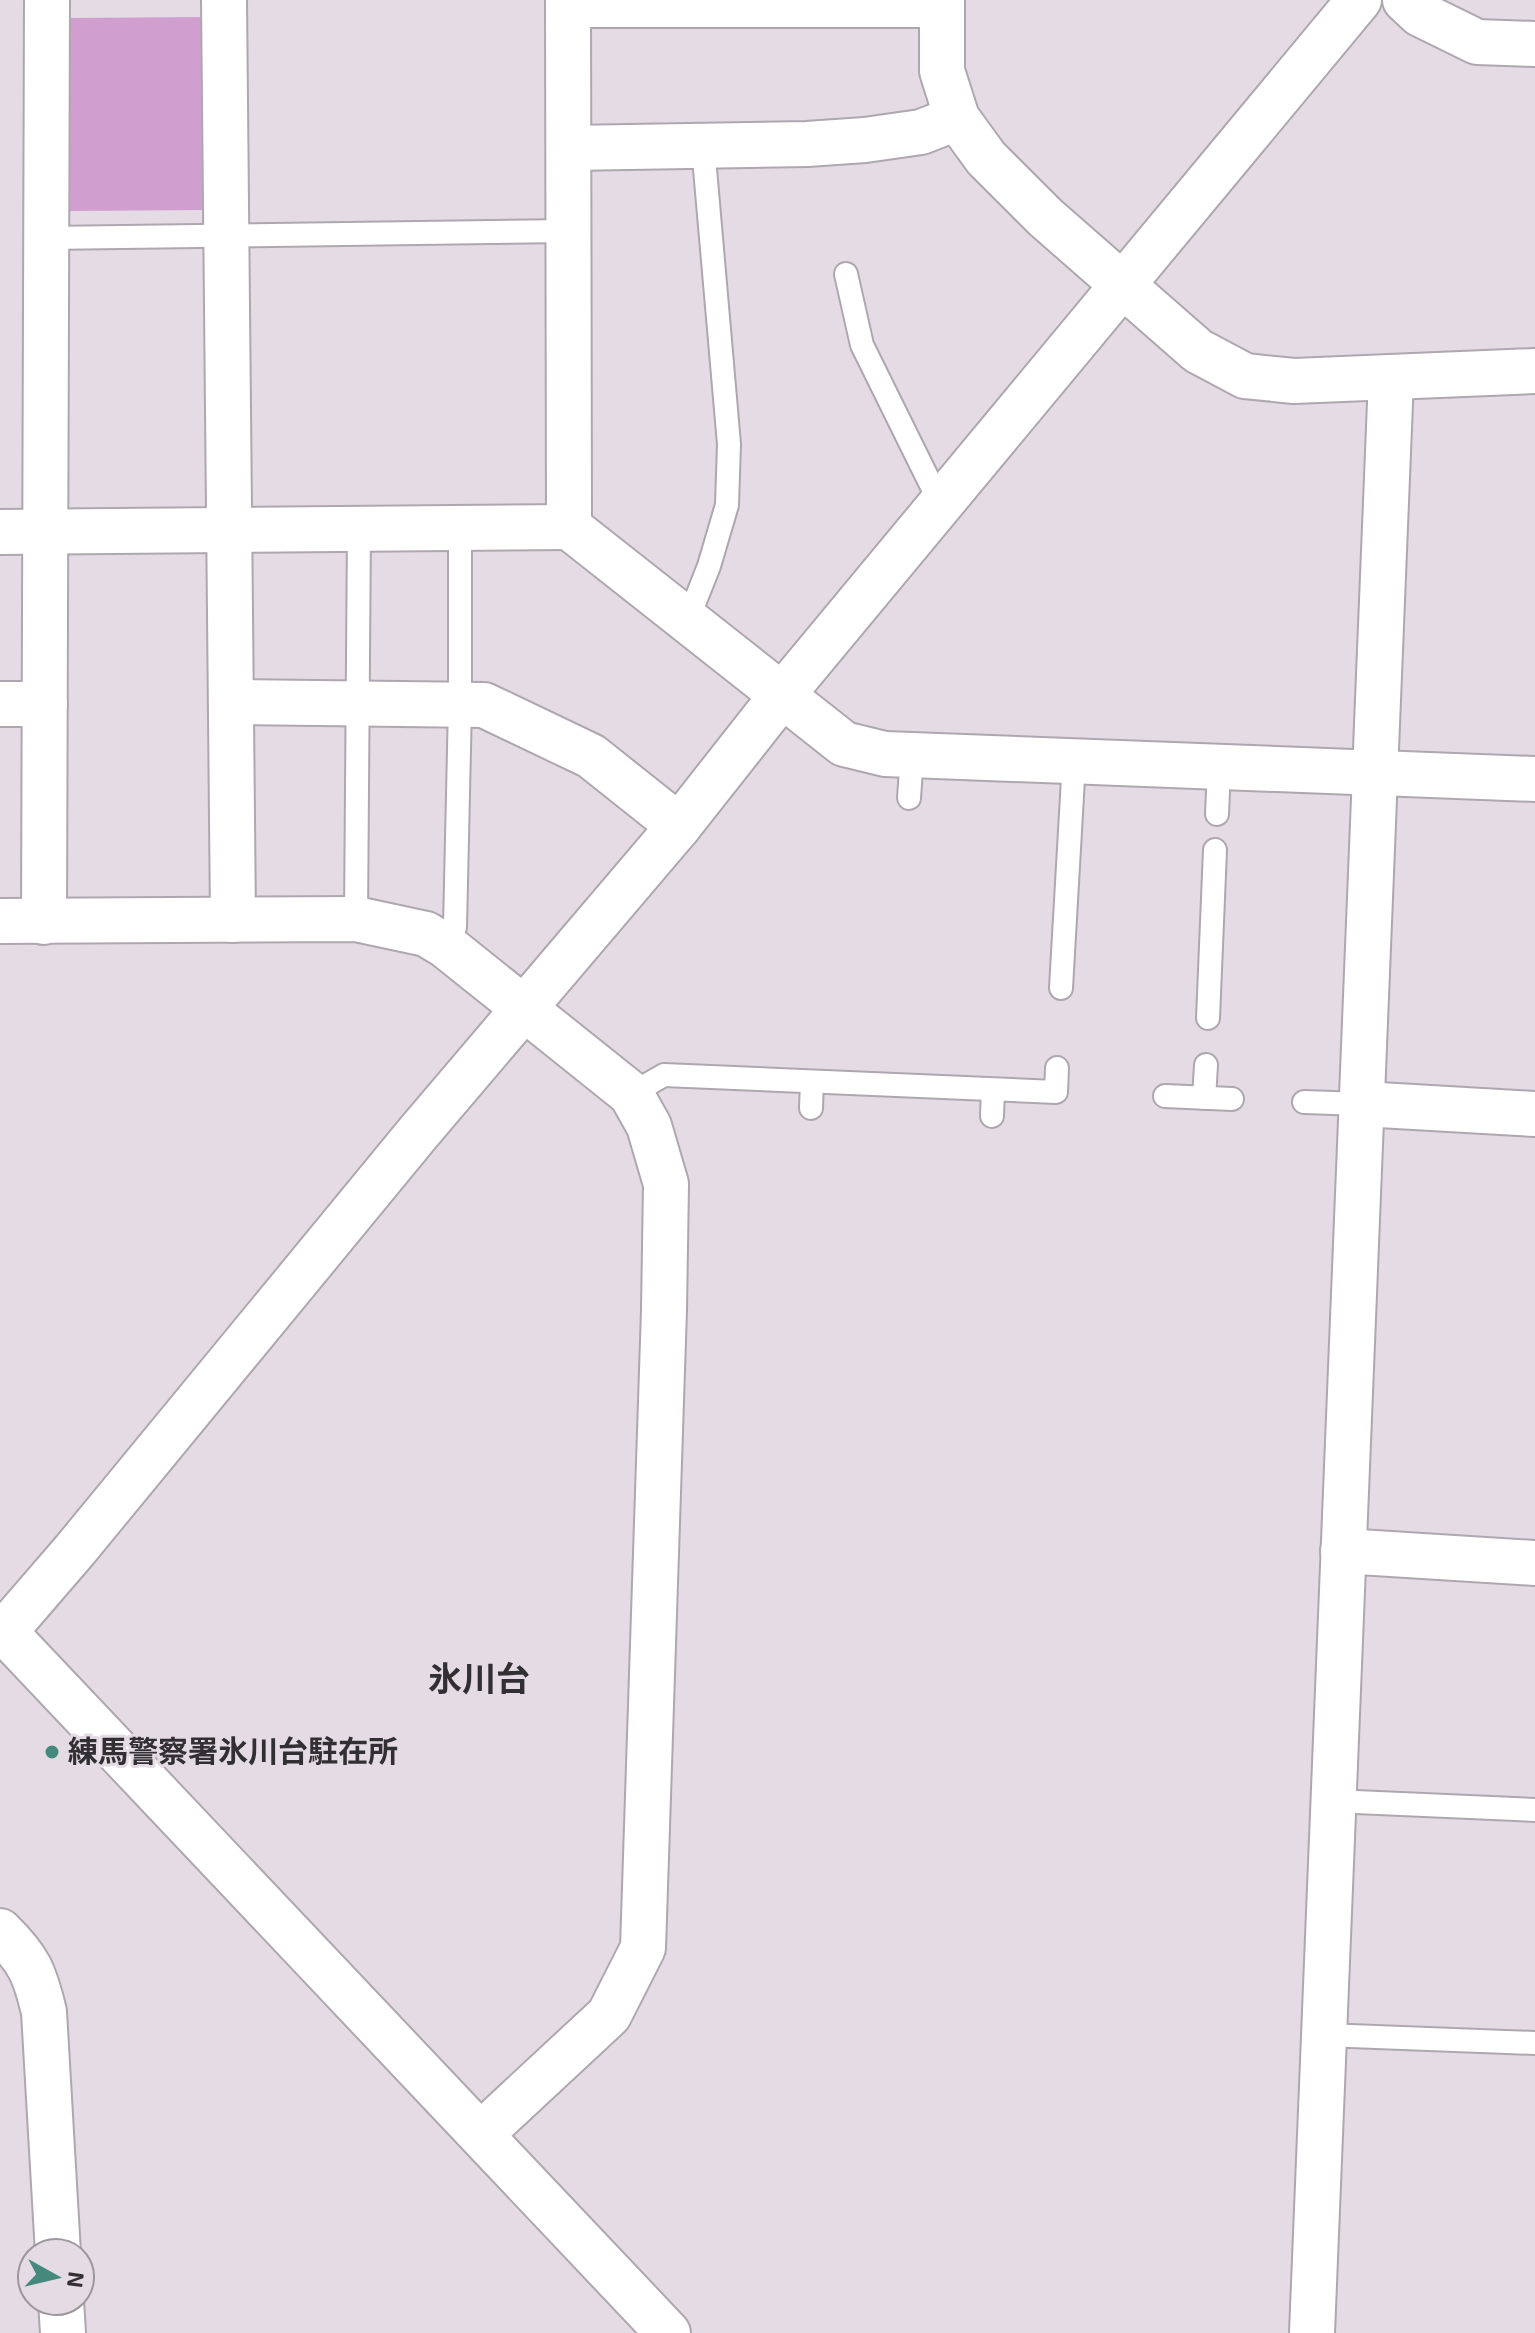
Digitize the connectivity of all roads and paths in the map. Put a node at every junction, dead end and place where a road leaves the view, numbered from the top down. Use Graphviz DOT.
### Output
graph roads {
  1 [pos="47,0"];
  2 [pos="224,0"];
  3 [pos="1359,0"];
  4 [pos="1405,0"];
  5 [pos="942,2"];
  6 [pos="568,3"];
  7 [pos="1535,44"];
  8 [pos="957,118"];
  9 [pos="703,146"];
  10 [pos="569,148"];
  11 [pos="569,231"];
  12 [pos="227,236"];
  13 [pos="46,238"];
  14 [pos="846,274"];
  15 [pos="1123,286"];
  16 [pos="1535,371"];
  17 [pos="1391,378"];
  18 [pos="941,505"];
  19 [pos="569,527"];
  20 [pos="460,528"];
  21 [pos="359,529"];
  22 [pos="229,530"];
  23 [pos="0,532"];
  24 [pos="45,532"];
  25 [pos="688,619"];
  26 [pos="783,694"];
  27 [pos="231,702"];
  28 [pos="0,704"];
  29 [pos="45,704"];
  30 [pos="359,704"];
  31 [pos="460,705"];
  32 [pos="912,755"];
  33 [pos="1074,761"];
  34 [pos="1219,767"];
  35 [pos="1375,773"];
  36 [pos="1535,779"];
  37 [pos="909,798"];
  38 [pos="1217,814"];
  39 [pos="679,826"];
  40 [pos="1215,850"];
  41 [pos="356,919"];
  42 [pos="233,920"];
  43 [pos="0,921"];
  44 [pos="44,922"];
  45 [pos="446,946"];
  46 [pos="1061,988"];
  47 [pos="525,1010"];
  48 [pos="1208,1018"];
  49 [pos="895,1063"];
  50 [pos="1206,1065"];
  51 [pos="1057,1068"];
  52 [pos="812,1082"];
  53 [pos="894,1086"];
  54 [pos="993,1090"];
  55 [pos="631,1094"];
  56 [pos="1204,1098"];
  57 [pos="1232,1099"];
  58 [pos="1168,1102"];
  59 [pos="1304,1102"];
  60 [pos="1362,1104"];
  61 [pos="811,1108"];
  62 [pos="1535,1114"];
  63 [pos="992,1116"];
  64 [pos="1343,1551"];
  65 [pos="1535,1563"];
  66 [pos="1,1632"];
  67 [pos="1333,1801"];
  68 [pos="1535,1810"];
  69 [pos="0,1931"];
  70 [pos="1324,2035"];
  71 [pos="1535,2043"];
  72 [pos="481,2134"];
  73 [pos="57,2237"];
  74 [pos="668,2333"];
  75 [pos="1312,2333"];
  1 -- 13 [label="street"];
  2 -- 12 [label="street"];
  3 -- 15 [label="street"];
  4 -- 7 [label="street"];
  5 -- 6 [label="street"];
  5 -- 8 [label="street"];
  6 -- 10 [label="street"];
  8 -- 9 [label="street"];
  8 -- 15 [label="street"];
  9 -- 10 [label="street"];
  9 -- 25 [label="lane"];
  10 -- 11 [label="street"];
  11 -- 12 [label="lane"];
  11 -- 19 [label="street"];
  12 -- 13 [label="lane"];
  12 -- 22 [label="street"];
  13 -- 24 [label="street"];
  14 -- 18 [label="lane"];
  15 -- 17 [label="street"];
  15 -- 18 [label="street"];
  16 -- 17 [label="street"];
  17 -- 35 [label="street"];
  18 -- 26 [label="street"];
  19 -- 20 [label="street"];
  19 -- 25 [label="street"];
  20 -- 21 [label="street"];
  20 -- 31 [label="lane"];
  21 -- 22 [label="street"];
  21 -- 30 [label="lane"];
  22 -- 24 [label="street"];
  22 -- 27 [label="street"];
  23 -- 24 [label="street"];
  24 -- 29 [label="street"];
  25 -- 26 [label="street"];
  26 -- 32 [label="street"];
  26 -- 39 [label="street"];
  27 -- 30 [label="street"];
  27 -- 42 [label="street"];
  28 -- 29 [label="street"];
  29 -- 44 [label="street"];
  30 -- 31 [label="street"];
  30 -- 41 [label="lane"];
  31 -- 39 [label="street"];
  31 -- 45 [label="lane"];
  32 -- 33 [label="street"];
  32 -- 37 [label="lane"];
  33 -- 34 [label="street"];
  33 -- 46 [label="lane"];
  34 -- 35 [label="street"];
  34 -- 38 [label="lane"];
  35 -- 36 [label="street"];
  35 -- 60 [label="street"];
  39 -- 47 [label="street"];
  40 -- 48 [label="lane"];
  41 -- 42 [label="street"];
  41 -- 45 [label="street"];
  42 -- 44 [label="street"];
  43 -- 44 [label="street"];
  45 -- 47 [label="street"];
  47 -- 55 [label="street"];
  47 -- 66 [label="street"];
  49 -- 53 [label="lane"];
  50 -- 56 [label="lane"];
  51 -- 54 [label="lane"];
  52 -- 53 [label="lane"];
  52 -- 55 [label="lane"];
  52 -- 61 [label="lane"];
  53 -- 54 [label="lane"];
  54 -- 63 [label="lane"];
  55 -- 72 [label="street"];
  56 -- 57 [label="lane"];
  56 -- 58 [label="lane"];
  59 -- 60 [label="lane"];
  60 -- 62 [label="street"];
  60 -- 64 [label="street"];
  64 -- 65 [label="street"];
  64 -- 67 [label="street"];
  66 -- 72 [label="street"];
  67 -- 68 [label="lane"];
  67 -- 70 [label="street"];
  69 -- 73 [label="street"];
  70 -- 71 [label="lane"];
  70 -- 75 [label="street"];
  72 -- 74 [label="street"];
}
